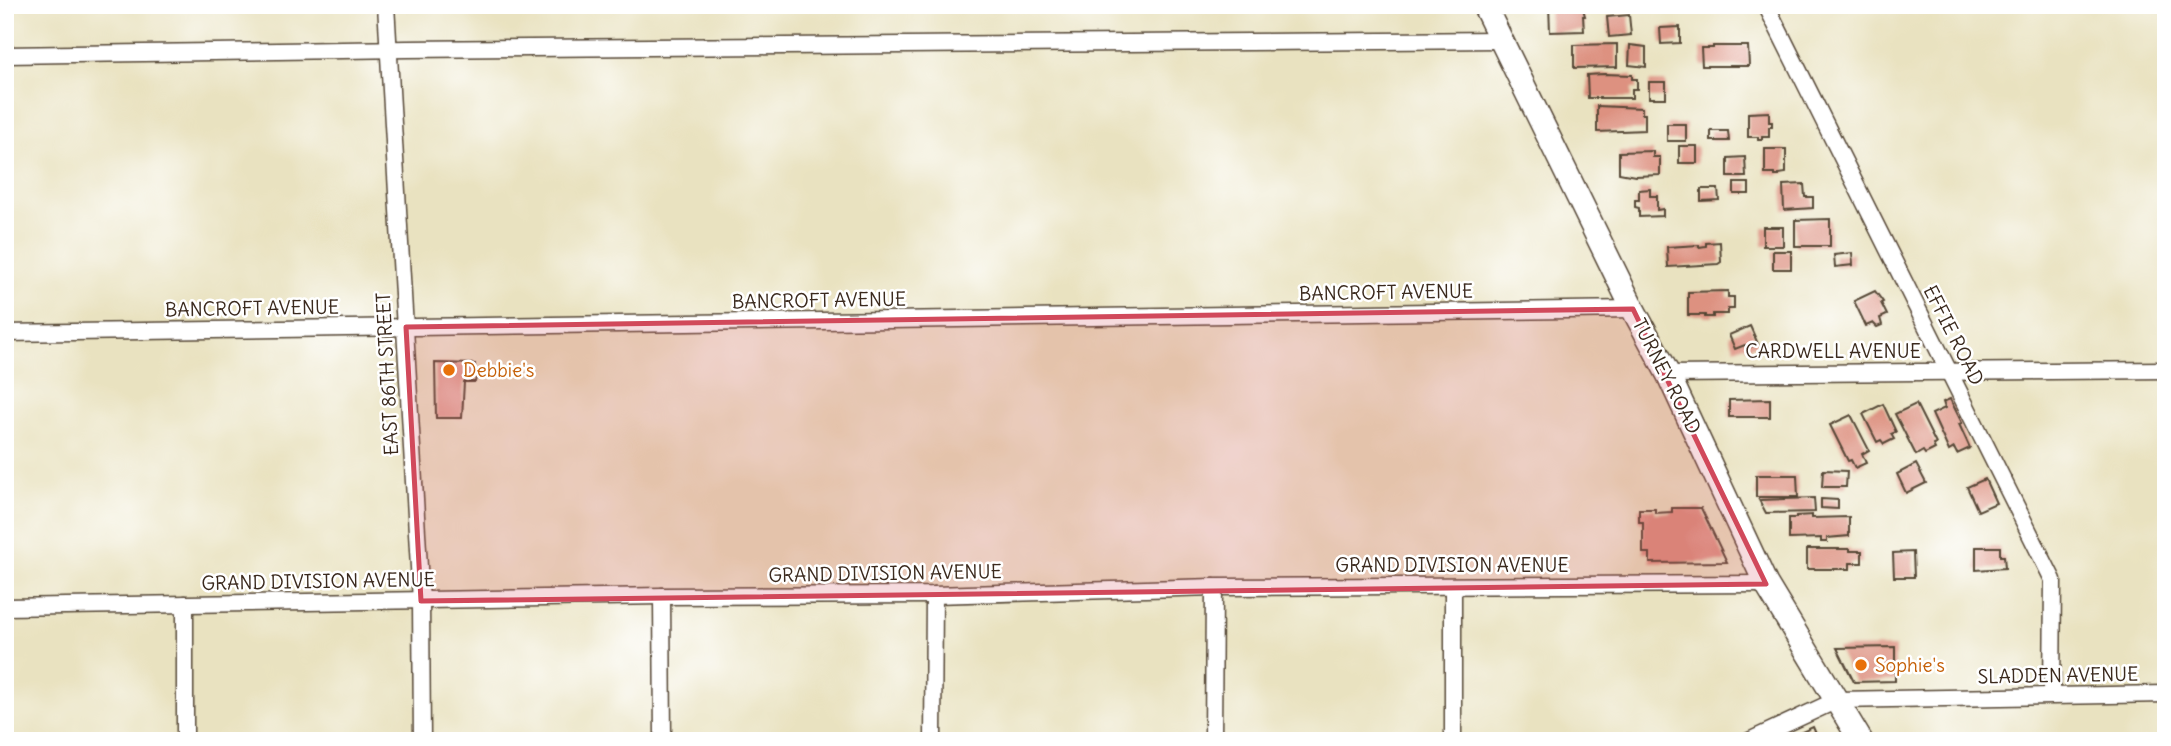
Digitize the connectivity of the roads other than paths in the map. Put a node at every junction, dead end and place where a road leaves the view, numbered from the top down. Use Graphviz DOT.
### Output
graph roads {
  1 [pos="386,5"];
  2 [pos="1485,5"];
  3 [pos="1766,5"];
  4 [pos="1500,40"];
  5 [pos="388,49"];
  6 [pos="5,55"];
  7 [pos="1633,309"];
  8 [pos="405,327"];
  9 [pos="5,333"];
  10 [pos="2166,370"];
  11 [pos="1949,372"];
  12 [pos="1668,374"];
  13 [pos="1766,584"];
  14 [pos="1214,587"];
  15 [pos="1453,587"];
  16 [pos="934,595"];
  17 [pos="663,596"];
  18 [pos="421,601"];
  19 [pos="185,604"];
  20 [pos="5,607"];
  21 [pos="2166,694"];
  22 [pos="2052,695"];
  23 [pos="1837,700"];
  24 [pos="186,741"];
  25 [pos="422,741"];
  26 [pos="663,741"];
  27 [pos="933,741"];
  28 [pos="1213,741"];
  29 [pos="1453,741"];
  30 [pos="1749,741"];
  31 [pos="1861,741"];
  1 -- 5 [label="street, EAST 86TH STREET"];
  2 -- 4 [label="main road, TURNEY ROAD"];
  3 -- 11 [label="street, EFFIE ROAD"];
  4 -- 5 [label="street"];
  4 -- 7 [label="main road, TURNEY ROAD"];
  5 -- 6 [label="street"];
  5 -- 8 [label="street, EAST 86TH STREET"];
  7 -- 8 [label="street, BANCROFT AVENUE"];
  7 -- 12 [label="main road, TURNEY ROAD"];
  8 -- 9 [label="street, BANCROFT AVENUE"];
  8 -- 18 [label="street, EAST 86TH STREET"];
  10 -- 11 [label="street, CARDWELL AVENUE"];
  11 -- 12 [label="street, CARDWELL AVENUE"];
  11 -- 22 [label="street, EFFIE ROAD"];
  12 -- 13 [label="main road, TURNEY ROAD"];
  13 -- 15 [label="street, GRAND DIVISION AVENUE"];
  13 -- 23 [label="main road, TURNEY ROAD"];
  14 -- 15 [label="street, GRAND DIVISION AVENUE"];
  14 -- 16 [label="street, GRAND DIVISION AVENUE"];
  14 -- 28 [label="street"];
  15 -- 29 [label="street"];
  16 -- 17 [label="street, GRAND DIVISION AVENUE"];
  16 -- 27 [label="street"];
  17 -- 18 [label="street, GRAND DIVISION AVENUE"];
  17 -- 26 [label="street"];
  18 -- 19 [label="street, GRAND DIVISION AVENUE"];
  18 -- 25 [label="street, EAST 86TH STREET"];
  19 -- 20 [label="street, GRAND DIVISION AVENUE"];
  19 -- 24 [label="street"];
  21 -- 22 [label="street, SLADDEN AVENUE"];
  22 -- 23 [label="street, SLADDEN AVENUE"];
  23 -- 30 [label="street, SLADDEN AVENUE"];
  23 -- 31 [label="main road, TURNEY ROAD"];
}
